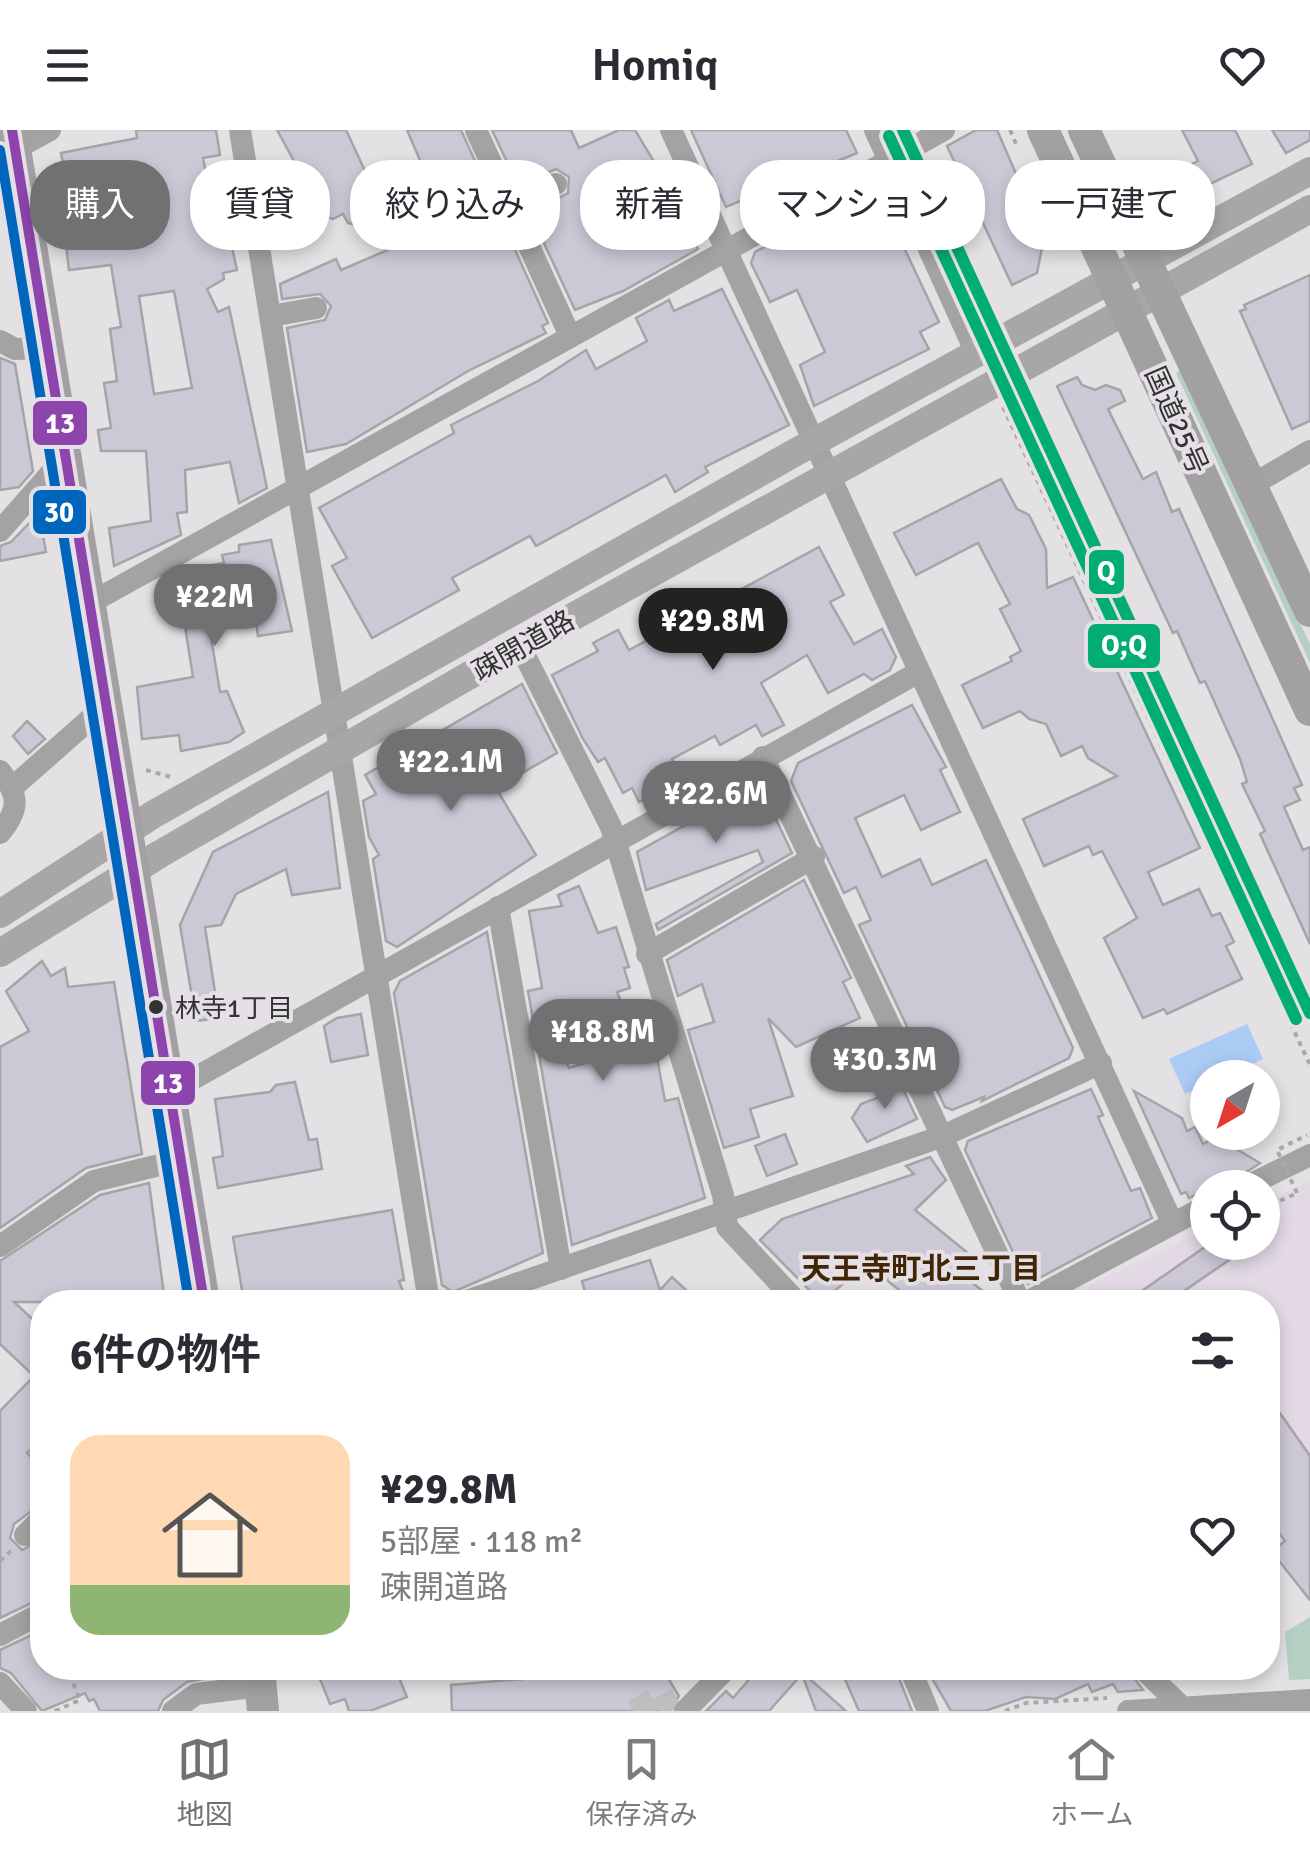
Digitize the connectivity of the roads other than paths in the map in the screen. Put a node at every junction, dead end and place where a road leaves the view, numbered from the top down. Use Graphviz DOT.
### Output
graph roads {
  1 [pos="50,130"];
  2 [pos="240,130"];
  3 [pos="476,130"];
  4 [pos="672,130"];
  5 [pos="875,130"];
  6 [pos="944,130"];
  7 [pos="1043,130"];
  8 [pos="1084,130"];
  9 [pos="13,140"];
  10 [pos="489,160"];
  11 [pos="889,160"];
  12 [pos="891,160"];
  13 [pos="1310,171"];
  14 [pos="1310,208"];
  15 [pos="740,244"];
  16 [pos="530,250"];
  17 [pos="929,250"];
  18 [pos="727,251"];
  19 [pos="1153,278"];
  20 [pos="1120,296"];
  21 [pos="316,308"];
  22 [pos="270,316"];
  23 [pos="570,336"];
  24 [pos="0,341"];
  25 [pos="48,348"];
  26 [pos="977,355"];
  27 [pos="812,444"];
  28 [pos="1310,451"];
  29 [pos="66,456"];
  30 [pos="827,474"];
  31 [pos="1252,484"];
  32 [pos="299,488"];
  33 [pos="3,522"];
  34 [pos="90,603"];
  35 [pos="1310,611"];
  36 [pos="520,646"];
  37 [pos="918,672"];
  38 [pos="106,706"];
  39 [pos="1310,710"];
  40 [pos="332,715"];
  41 [pos="338,750"];
  42 [pos="763,756"];
  43 [pos="6,779"];
  44 [pos="127,830"];
  45 [pos="0,833"];
  46 [pos="614,843"];
  47 [pos="814,857"];
  48 [pos="133,870"];
  49 [pos="498,907"];
  50 [pos="0,914"];
  51 [pos="0,954"];
  52 [pos="647,954"];
  53 [pos="376,974"];
  54 [pos="1101,1063"];
  55 [pos="168,1092"];
  56 [pos="943,1136"];
  57 [pos="1309,1145"];
  58 [pos="180,1160"];
  59 [pos="1271,1170"];
  60 [pos="726,1210"];
  61 [pos="1190,1214"];
  62 [pos="1172,1222"];
  63 [pos="0,1246"];
  64 [pos="561,1268"];
  65 [pos="202,1290"];
  66 [pos="427,1290"];
  67 [pos="498,1290"];
  68 [pos="786,1290"];
  69 [pos="1018,1290"];
  70 [pos="1046,1290"];
  71 [pos="30,1532"];
  72 [pos="26,1536"];
  73 [pos="30,1619"];
  74 [pos="0,1634"];
  75 [pos="716,1680"];
  76 [pos="915,1680"];
  77 [pos="1154,1680"];
  78 [pos="0,1683"];
  79 [pos="261,1688"];
  80 [pos="1310,1700"];
  81 [pos="1122,1704"];
  82 [pos="1183,1708"];
  83 [pos="1210,1709"];
  84 [pos="26,1711"];
  85 [pos="173,1711"];
  86 [pos="686,1711"];
  87 [pos="928,1711"];
  1 -- 9 [label="street"];
  2 -- 22 [label="street"];
  3 -- 10 [label="street"];
  4 -- 18 [label="street"];
  5 -- 11 [label="street"];
  6 -- 12 [label="street"];
  7 -- 20 [label="highway, 国道25号"];
  8 -- 19 [label="highway, 国道25号"];
  9 -- 25 [label="highway"];
  13 -- 19 [label="main road"];
  14 -- 19 [label="main road"];
  15 -- 18 [label="street"];
  16 -- 23 [label="street"];
  17 -- 26 [label="street"];
  18 -- 23 [label="street"];
  18 -- 27 [label="street"];
  19 -- 20 [label="main road"];
  19 -- 31 [label="highway, 国道25号"];
  20 -- 26 [label="main road, 疎開道路"];
  20 -- 30 [label="main road, 疎開道路"];
  20 -- 39 [label="highway, 国道25号"];
  21 -- 22 [label="street"];
  22 -- 32 [label="street"];
  23 -- 32 [label="street"];
  24 -- 25 [label="street"];
  25 -- 29 [label="highway"];
  26 -- 27 [label="main road, 疎開道路"];
  27 -- 30 [label="street"];
  27 -- 40 [label="main road, 疎開道路"];
  28 -- 31 [label="street"];
  29 -- 33 [label="street"];
  29 -- 34 [label="highway"];
  30 -- 36 [label="main road, 疎開道路"];
  30 -- 37 [label="street"];
  31 -- 35 [label="highway, 国道25号"];
  32 -- 34 [label="street"];
  32 -- 40 [label="street"];
  34 -- 38 [label="highway"];
  36 -- 41 [label="main road, 疎開道路"];
  36 -- 46 [label="street"];
  37 -- 42 [label="street"];
  37 -- 54 [label="street"];
  38 -- 43 [label="street"];
  38 -- 44 [label="highway"];
  40 -- 41 [label="street"];
  40 -- 44 [label="main road, 疎開道路"];
  41 -- 48 [label="main road, 疎開道路"];
  41 -- 53 [label="street"];
  42 -- 46 [label="street"];
  42 -- 47 [label="street"];
  43 -- 45 [label="street"];
  44 -- 48 [label="highway"];
  44 -- 50 [label="main road, 疎開道路"];
  46 -- 49 [label="street"];
  46 -- 52 [label="street"];
  47 -- 52 [label="street"];
  47 -- 56 [label="street"];
  48 -- 51 [label="main road, 疎開道路"];
  48 -- 55 [label="highway"];
  49 -- 53 [label="street"];
  49 -- 64 [label="street"];
  52 -- 60 [label="street"];
  53 -- 55 [label="street"];
  53 -- 66 [label="street"];
  54 -- 56 [label="street"];
  54 -- 62 [label="street"];
  55 -- 58 [label="highway"];
  56 -- 60 [label="street"];
  56 -- 69 [label="street"];
  57 -- 59 [label="street"];
  58 -- 63 [label="street"];
  58 -- 65 [label="highway"];
  60 -- 64 [label="street"];
  60 -- 68 [label="street"];
  61 -- 62 [label="street"];
  62 -- 70 [label="street"];
  64 -- 67 [label="street"];
  71 -- 72 [label="street"];
  73 -- 74 [label="street"];
  75 -- 86 [label="street"];
  76 -- 87 [label="street"];
  77 -- 82 [label="street"];
  78 -- 84 [label="street"];
  79 -- 85 [label="street"];
  80 -- 83 [label="street"];
  81 -- 82 [label="street"];
  82 -- 83 [label="street"];
}
